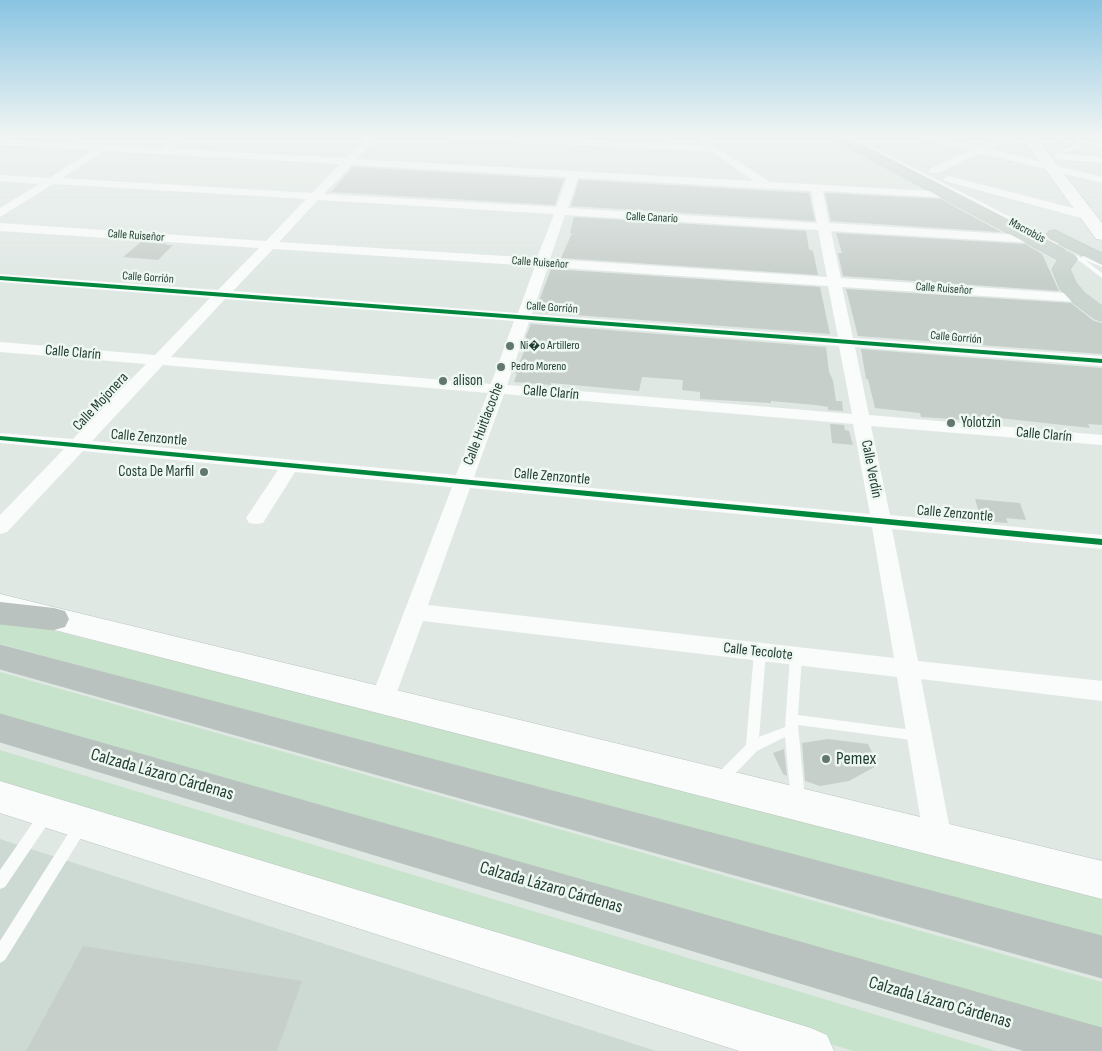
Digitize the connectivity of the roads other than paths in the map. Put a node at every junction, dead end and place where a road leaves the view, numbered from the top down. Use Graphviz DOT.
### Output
graph roads {
  1 [pos="46,184"];
  2 [pos="98,184"];
  3 [pos="326,184"];
  4 [pos="570,184"];
  5 [pos="767,184"];
  6 [pos="909,184"];
  7 [pos="930,184"];
  8 [pos="940,184"];
  9 [pos="943,184"];
  10 [pos="959,184"];
  11 [pos="971,184"];
  12 [pos="1070,184"];
  13 [pos="1082,184"];
  14 [pos="816,187"];
  15 [pos="874,190"];
  16 [pos="950,195"];
  17 [pos="1090,195"];
  18 [pos="313,198"];
  19 [pos="560,212"];
  20 [pos="0,213"];
  21 [pos="1088,216"];
  22 [pos="0,228"];
  23 [pos="824,228"];
  24 [pos="1102,236"];
  25 [pos="1034,240"];
  26 [pos="1102,244"];
  27 [pos="268,245"];
  28 [pos="1082,256"];
  29 [pos="542,263"];
  30 [pos="1102,265"];
  31 [pos="1102,276"];
  32 [pos="0,278"];
  33 [pos="834,282"];
  34 [pos="221,294"];
  35 [pos="1079,298"];
  36 [pos="1102,315"];
  37 [pos="523,317"];
  38 [pos="846,341"];
  39 [pos="0,347"];
  40 [pos="159,360"];
  41 [pos="1102,361"];
  42 [pos="498,388"];
  43 [pos="861,418"];
  44 [pos="0,438"];
  45 [pos="1102,440"];
  46 [pos="78,446"];
  47 [pos="291,464"];
  48 [pos="462,483"];
  49 [pos="256,518"];
  50 [pos="881,521"];
  51 [pos="0,527"];
  52 [pos="1102,542"];
  53 [pos="0,605"];
  54 [pos="415,612"];
  55 [pos="0,613"];
  56 [pos="54,619"];
  57 [pos="760,653"];
  58 [pos="0,657"];
  59 [pos="796,657"];
  60 [pos="907,668"];
  61 [pos="1102,691"];
  62 [pos="382,701"];
  63 [pos="792,724"];
  64 [pos="0,728"];
  65 [pos="919,736"];
  66 [pos="752,747"];
  67 [pos="715,785"];
  68 [pos="0,797"];
  69 [pos="798,806"];
  70 [pos="65,817"];
  71 [pos="938,840"];
  72 [pos="1102,880"];
  73 [pos="0,882"];
  74 [pos="0,955"];
  75 [pos="1102,957"];
  76 [pos="811,1051"];
  77 [pos="1102,1051"];
  1 -- 20 [label="street"];
  2 -- 18 [label="street, Calle Canario"];
  3 -- 18 [label="street, Calle Mojonera"];
  4 -- 19 [label="street, Calle Huitlacoche"];
  5 -- 14 [label="street"];
  6 -- 15 [label="street"];
  7 -- 16 [label="main road"];
  8 -- 28 [label="lane, Macrobús"];
  9 -- 28 [label="lane, Macrobús"];
  10 -- 28 [label="main road"];
  11 -- 21 [label="street"];
  12 -- 21 [label="main road"];
  13 -- 17 [label="main road"];
  14 -- 15 [label="street"];
  14 -- 23 [label="street, Calle Verdín"];
  15 -- 16 [label="street"];
  16 -- 25 [label="main road"];
  18 -- 19 [label="street, Calle Canario"];
  18 -- 27 [label="street, Calle Mojonera"];
  19 -- 23 [label="street, Calle Canario"];
  19 -- 29 [label="street, Calle Huitlacoche"];
  21 -- 24 [label="main road"];
  22 -- 27 [label="street, Calle Ruiseñor"];
  23 -- 25 [label="street, Calle Canario"];
  23 -- 33 [label="street, Calle Verdín"];
  25 -- 28 [label="main road"];
  26 -- 28 [label="main road"];
  27 -- 29 [label="street, Calle Ruiseñor"];
  27 -- 34 [label="street, Calle Mojonera"];
  28 -- 30 [label="lane, Macrobús"];
  28 -- 31 [label="lane, Macrobús"];
  28 -- 35 [label="main road"];
  29 -- 33 [label="street, Calle Ruiseñor"];
  29 -- 37 [label="street, Calle Huitlacoche"];
  32 -- 34 [label="street, Calle Gorrión"];
  33 -- 35 [label="street, Calle Ruiseñor"];
  33 -- 38 [label="street, Calle Verdín"];
  34 -- 37 [label="street, Calle Gorrión"];
  34 -- 40 [label="street, Calle Mojonera"];
  35 -- 36 [label="main road"];
  37 -- 38 [label="street, Calle Gorrión"];
  37 -- 42 [label="street, Calle Huitlacoche"];
  38 -- 41 [label="street, Calle Gorrión"];
  38 -- 43 [label="street, Calle Verdín"];
  39 -- 40 [label="street, Calle Clarín"];
  40 -- 42 [label="street, Calle Clarín"];
  40 -- 46 [label="street, Calle Mojonera"];
  42 -- 43 [label="street, Calle Clarín"];
  42 -- 48 [label="street, Calle Huitlacoche"];
  43 -- 45 [label="street, Calle Clarín"];
  43 -- 50 [label="street, Calle Verdín"];
  44 -- 46 [label="street, Calle Zenzontle"];
  46 -- 47 [label="street, Calle Zenzontle"];
  46 -- 51 [label="street, Calle Mojonera"];
  47 -- 48 [label="street, Calle Zenzontle"];
  47 -- 49 [label="street"];
  48 -- 50 [label="street, Calle Zenzontle"];
  48 -- 54 [label="street, Calle Huitlacoche"];
  50 -- 52 [label="street, Calle Zenzontle"];
  50 -- 60 [label="street, Calle Verdín"];
  53 -- 56 [label="main road"];
  54 -- 57 [label="street, Calle Tecolote"];
  54 -- 62 [label="street, Calle Huitlacoche"];
  55 -- 56 [label="highway"];
  56 -- 62 [label="main road"];
  57 -- 59 [label="street, Calle Tecolote"];
  57 -- 66 [label="lane"];
  58 -- 75 [label="highway"];
  59 -- 60 [label="street, Calle Tecolote"];
  59 -- 63 [label="lane"];
  60 -- 61 [label="street, Calle Tecolote"];
  60 -- 65 [label="street, Calle Verdín"];
  62 -- 67 [label="main road"];
  63 -- 65 [label="lane"];
  63 -- 66 [label="lane"];
  63 -- 69 [label="lane"];
  64 -- 77 [label="highway, Calzada Lázaro Cárdenas"];
  65 -- 71 [label="street, Calle Verdín"];
  66 -- 67 [label="lane"];
  67 -- 69 [label="main road"];
  68 -- 70 [label="main road"];
  69 -- 71 [label="main road"];
  70 -- 73 [label="lane"];
  70 -- 74 [label="lane"];
  70 -- 76 [label="main road"];
  71 -- 72 [label="main road"];
}
